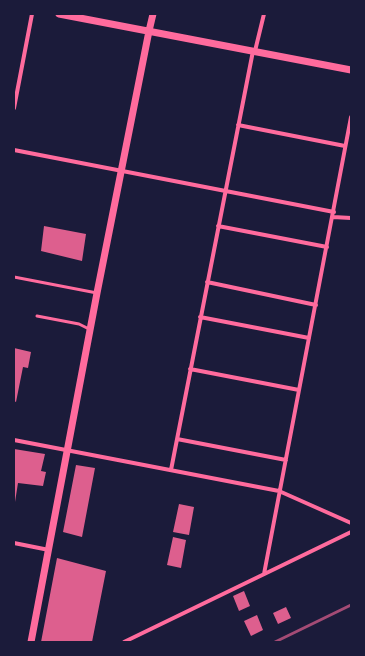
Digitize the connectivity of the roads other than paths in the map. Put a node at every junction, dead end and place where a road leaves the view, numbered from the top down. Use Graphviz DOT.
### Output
graph roads {
  1 [pos="32,14"];
  2 [pos="61,14"];
  3 [pos="153,14"];
  4 [pos="264,14"];
  5 [pos="148,31"];
  6 [pos="254,51"];
  7 [pos="351,70"];
  8 [pos="14,108"];
  9 [pos="351,117"];
  10 [pos="238,125"];
  11 [pos="345,146"];
  12 [pos="14,150"];
  13 [pos="121,171"];
  14 [pos="225,191"];
  15 [pos="334,214"];
  16 [pos="351,218"];
  17 [pos="218,226"];
  18 [pos="327,247"];
  19 [pos="14,277"];
  20 [pos="207,282"];
  21 [pos="97,293"];
  22 [pos="316,305"];
  23 [pos="37,316"];
  24 [pos="200,317"];
  25 [pos="90,329"];
  26 [pos="309,338"];
  27 [pos="190,369"];
  28 [pos="299,390"];
  29 [pos="177,439"];
  30 [pos="14,440"];
  31 [pos="67,451"];
  32 [pos="286,460"];
  33 [pos="171,470"];
  34 [pos="280,491"];
  35 [pos="351,523"];
  36 [pos="351,532"];
  37 [pos="14,542"];
  38 [pos="49,550"];
  39 [pos="264,574"];
  40 [pos="31,642"];
  41 [pos="124,642"];
  1 -- 8 [label="street"];
  2 -- 5 [label="street"];
  3 -- 5 [label="street"];
  4 -- 6 [label="street"];
  5 -- 6 [label="street"];
  5 -- 13 [label="street"];
  6 -- 7 [label="street"];
  6 -- 10 [label="street"];
  9 -- 11 [label="street"];
  10 -- 11 [label="street"];
  10 -- 14 [label="street"];
  11 -- 15 [label="street"];
  12 -- 13 [label="street"];
  13 -- 14 [label="street"];
  13 -- 21 [label="street"];
  14 -- 15 [label="street"];
  14 -- 17 [label="street"];
  15 -- 16 [label="street"];
  15 -- 18 [label="street"];
  17 -- 18 [label="street"];
  17 -- 20 [label="street"];
  18 -- 22 [label="street"];
  19 -- 21 [label="lane"];
  20 -- 22 [label="street"];
  20 -- 24 [label="street"];
  21 -- 25 [label="street"];
  22 -- 26 [label="street"];
  23 -- 25 [label="lane"];
  24 -- 26 [label="street"];
  24 -- 27 [label="street"];
  25 -- 31 [label="street"];
  26 -- 28 [label="street"];
  27 -- 28 [label="street"];
  27 -- 29 [label="street"];
  28 -- 32 [label="street"];
  29 -- 32 [label="street"];
  29 -- 33 [label="street"];
  30 -- 31 [label="street"];
  31 -- 33 [label="street"];
  31 -- 38 [label="street"];
  32 -- 34 [label="street"];
  33 -- 34 [label="street"];
  34 -- 35 [label="street"];
  34 -- 39 [label="street"];
  36 -- 39 [label="street"];
  37 -- 38 [label="street"];
  38 -- 40 [label="street"];
  39 -- 41 [label="street"];
}
